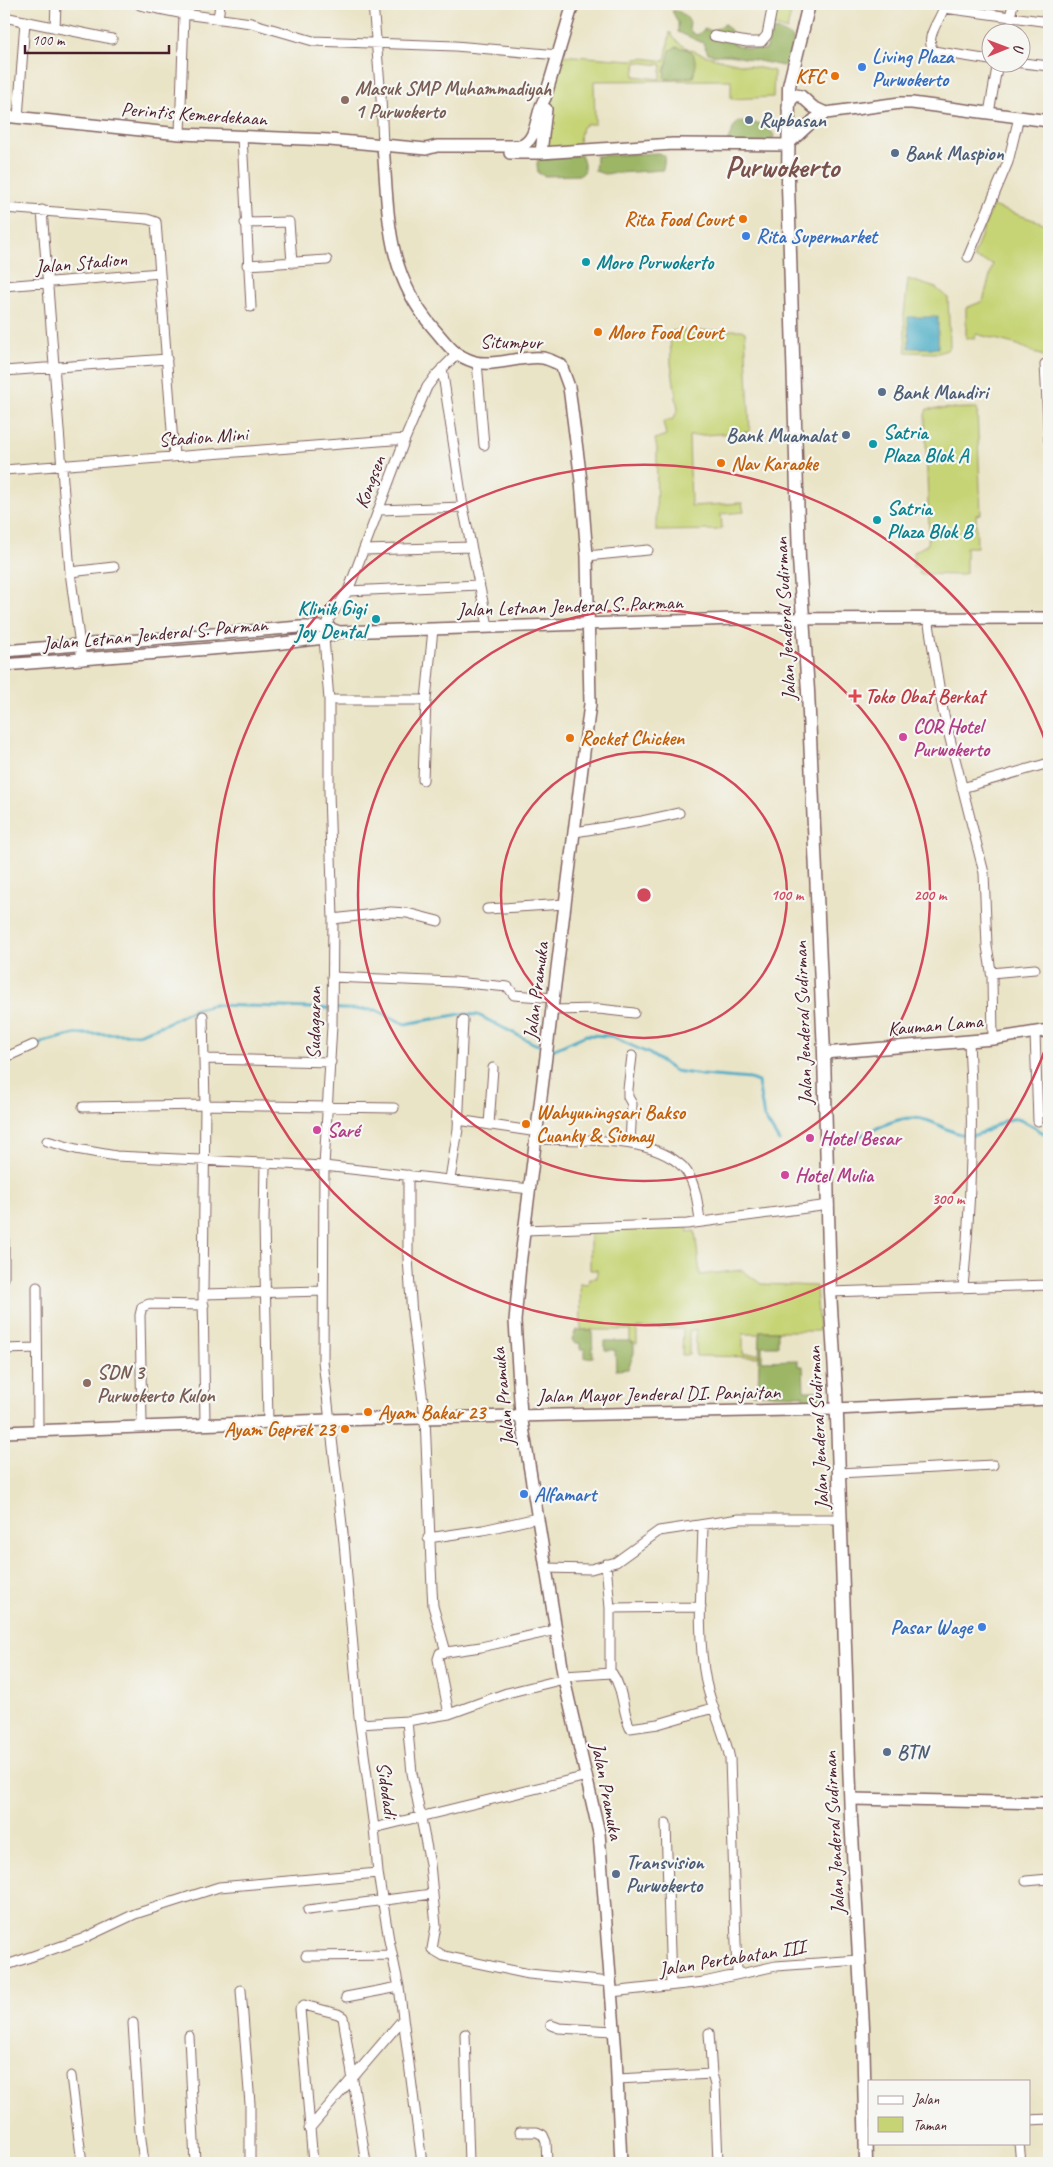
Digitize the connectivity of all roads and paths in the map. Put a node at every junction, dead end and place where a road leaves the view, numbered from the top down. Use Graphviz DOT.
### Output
graph roads {
  1 [pos="56,4"];
  2 [pos="220,4"];
  3 [pos="373,4"];
  4 [pos="573,4"];
  5 [pos="773,4"];
  6 [pos="808,4"];
  7 [pos="1013,4"];
  8 [pos="140,5"];
  9 [pos="945,6"];
  10 [pos="184,14"];
  11 [pos="4,17"];
  12 [pos="1010,17"];
  13 [pos="218,19"];
  14 [pos="25,21"];
  15 [pos="1049,22"];
  16 [pos="55,28"];
  17 [pos="714,36"];
  18 [pos="112,39"];
  19 [pos="376,43"];
  20 [pos="558,55"];
  21 [pos="980,58"];
  22 [pos="1030,64"];
  23 [pos="1049,66"];
  24 [pos="996,72"];
  25 [pos="788,108"];
  26 [pos="542,110"];
  27 [pos="826,113"];
  28 [pos="989,113"];
  29 [pos="4,116"];
  30 [pos="1019,117"];
  31 [pos="18,118"];
  32 [pos="1049,121"];
  33 [pos="180,134"];
  34 [pos="242,136"];
  35 [pos="787,145"];
  36 [pos="383,146"];
  37 [pos="476,150"];
  38 [pos="542,153"];
  39 [pos="4,208"];
  40 [pos="42,210"];
  41 [pos="245,223"];
  42 [pos="968,257"];
  43 [pos="328,260"];
  44 [pos="292,263"];
  45 [pos="247,265"];
  46 [pos="160,273"];
  47 [pos="49,283"];
  48 [pos="4,286"];
  49 [pos="250,307"];
  50 [pos="456,355"];
  51 [pos="167,359"];
  52 [pos="478,362"];
  53 [pos="1045,364"];
  54 [pos="55,367"];
  55 [pos="442,368"];
  56 [pos="4,371"];
  57 [pos="405,439"];
  58 [pos="1049,441"];
  59 [pos="484,445"];
  60 [pos="174,456"];
  61 [pos="62,466"];
  62 [pos="4,470"];
  63 [pos="463,507"];
  64 [pos="378,510"];
  65 [pos="471,547"];
  66 [pos="364,550"];
  67 [pos="648,550"];
  68 [pos="588,556"];
  69 [pos="114,566"];
  70 [pos="70,572"];
  71 [pos="479,585"];
  72 [pos="348,591"];
  73 [pos="928,618"];
  74 [pos="1049,618"];
  75 [pos="803,620"];
  76 [pos="590,624"];
  77 [pos="488,626"];
  78 [pos="433,629"];
  79 [pos="325,633"];
  80 [pos="212,634"];
  81 [pos="80,645"];
  82 [pos="213,649"];
  83 [pos="4,651"];
  84 [pos="82,660"];
  85 [pos="4,665"];
  86 [pos="329,700"];
  87 [pos="426,700"];
  88 [pos="1049,763"];
  89 [pos="423,780"];
  90 [pos="962,788"];
  91 [pos="679,813"];
  92 [pos="575,832"];
  93 [pos="566,904"];
  94 [pos="487,909"];
  95 [pos="333,919"];
  96 [pos="438,921"];
  97 [pos="1035,969"];
  98 [pos="991,973"];
  99 [pos="332,977"];
  100 [pos="553,1004"];
  101 [pos="634,1013"];
  102 [pos="203,1016"];
  103 [pos="462,1020"];
  104 [pos="1049,1030"];
  105 [pos="1035,1033"];
  106 [pos="993,1039"];
  107 [pos="969,1041"];
  108 [pos="34,1045"];
  109 [pos="824,1053"];
  110 [pos="632,1056"];
  111 [pos="4,1058"];
  112 [pos="204,1059"];
  113 [pos="330,1062"];
  114 [pos="493,1068"];
  115 [pos="205,1105"];
  116 [pos="83,1107"];
  117 [pos="328,1108"];
  118 [pos="394,1108"];
  119 [pos="458,1120"];
  120 [pos="1038,1121"];
  121 [pos="489,1125"];
  122 [pos="538,1135"];
  123 [pos="47,1141"];
  124 [pos="630,1144"];
  125 [pos="204,1159"];
  126 [pos="265,1164"];
  127 [pos="324,1166"];
  128 [pos="408,1175"];
  129 [pos="450,1179"];
  130 [pos="530,1189"];
  131 [pos="828,1205"];
  132 [pos="700,1222"];
  133 [pos="525,1230"];
  134 [pos="4,1240"];
  135 [pos="4,1278"];
  136 [pos="1049,1285"];
  137 [pos="963,1287"];
  138 [pos="37,1288"];
  139 [pos="323,1291"];
  140 [pos="265,1292"];
  141 [pos="830,1292"];
  142 [pos="203,1294"];
  143 [pos="204,1305"];
  144 [pos="37,1348"];
  145 [pos="4,1349"];
  146 [pos="1049,1399"];
  147 [pos="836,1409"];
  148 [pos="521,1415"];
  149 [pos="425,1417"];
  150 [pos="328,1420"];
  151 [pos="268,1421"];
  152 [pos="205,1423"];
  153 [pos="142,1425"];
  154 [pos="38,1430"];
  155 [pos="4,1432"];
  156 [pos="993,1465"];
  157 [pos="839,1473"];
  158 [pos="537,1518"];
  159 [pos="840,1519"];
  160 [pos="702,1525"];
  161 [pos="428,1538"];
  162 [pos="606,1564"];
  163 [pos="545,1568"];
  164 [pos="701,1607"];
  165 [pos="610,1608"];
  166 [pos="556,1630"];
  167 [pos="446,1652"];
  168 [pos="610,1672"];
  169 [pos="564,1678"];
  170 [pos="713,1708"];
  171 [pos="450,1714"];
  172 [pos="407,1721"];
  173 [pos="360,1724"];
  174 [pos="587,1776"];
  175 [pos="851,1799"];
  176 [pos="1049,1804"];
  177 [pos="421,1817"];
  178 [pos="666,1822"];
  179 [pos="374,1828"];
  180 [pos="378,1873"];
  181 [pos="1049,1879"];
  182 [pos="1026,1880"];
  183 [pos="432,1894"];
  184 [pos="382,1900"];
  185 [pos="308,1910"];
  186 [pos="392,1955"];
  187 [pos="306,1956"];
  188 [pos="859,1960"];
  189 [pos="4,1966"];
  190 [pos="737,1974"];
  191 [pos="671,1985"];
  192 [pos="610,1987"];
  193 [pos="399,1988"];
  194 [pos="241,1990"];
  195 [pos="346,1997"];
  196 [pos="403,2019"];
  197 [pos="132,2023"];
  198 [pos="551,2025"];
  199 [pos="614,2031"];
  200 [pos="709,2033"];
  201 [pos="465,2034"];
  202 [pos="190,2036"];
  203 [pos="712,2074"];
  204 [pos="71,2076"];
  205 [pos="352,2077"];
  206 [pos="618,2080"];
  207 [pos="1049,2119"];
  208 [pos="1030,2120"];
  209 [pos="309,2129"];
  210 [pos="867,2130"];
  211 [pos="520,2132"];
  212 [pos="1019,2144"];
  213 [pos="82,2163"];
  214 [pos="144,2163"];
  215 [pos="195,2163"];
  216 [pos="250,2163"];
  217 [pos="313,2163"];
  218 [pos="366,2163"];
  219 [pos="422,2163"];
  220 [pos="469,2163"];
  221 [pos="547,2163"];
  222 [pos="621,2163"];
  223 [pos="718,2163"];
  224 [pos="866,2163"];
  225 [pos="1021,2163"];
  1 -- 16 [label="street"];
  2 -- 13 [label="street"];
  3 -- 19 [label="street"];
  4 -- 20 [label="street"];
  5 -- 17 [label="street"];
  6 -- 25 [label="main road, Jalan Jenderal Sudirman"];
  7 -- 12 [label="street"];
  8 -- 10 [label="street"];
  9 -- 12 [label="street"];
  9 -- 21 [label="street"];
  10 -- 13 [label="street"];
  10 -- 33 [label="street"];
  11 -- 14 [label="street"];
  12 -- 15 [label="street"];
  13 -- 19 [label="street"];
  14 -- 16 [label="street"];
  14 -- 31 [label="street"];
  16 -- 18 [label="street"];
  19 -- 20 [label="street"];
  19 -- 36 [label="street"];
  20 -- 26 [label="street"];
  22 -- 23 [label="street"];
  24 -- 28 [label="street"];
  25 -- 27 [label="street"];
  25 -- 35 [label="main road, Jalan Jenderal Sudirman"];
  26 -- 37 [label="street"];
  26 -- 38 [label="street"];
  27 -- 28 [label="street"];
  27 -- 35 [label="street"];
  28 -- 30 [label="street"];
  29 -- 31 [label="street, Perintis Kemerdekaan"];
  30 -- 32 [label="street"];
  30 -- 42 [label="street"];
  31 -- 33 [label="street, Perintis Kemerdekaan"];
  33 -- 34 [label="street, Perintis Kemerdekaan"];
  34 -- 36 [label="street, Perintis Kemerdekaan"];
  34 -- 41 [label="street"];
  35 -- 38 [label="street"];
  35 -- 75 [label="main road, Jalan Jenderal Sudirman"];
  36 -- 37 [label="street, Perintis Kemerdekaan"];
  36 -- 50 [label="street, Situmpur"];
  37 -- 38 [label="street"];
  39 -- 40 [label="street"];
  40 -- 46 [label="street"];
  40 -- 47 [label="street"];
  41 -- 44 [label="street"];
  41 -- 45 [label="street"];
  43 -- 44 [label="street"];
  44 -- 45 [label="street"];
  45 -- 49 [label="street"];
  46 -- 47 [label="street, Jalan Stadion"];
  46 -- 51 [label="street"];
  47 -- 48 [label="street, Jalan Stadion"];
  47 -- 54 [label="street"];
  50 -- 52 [label="street, Situmpur"];
  50 -- 55 [label="street, Kongsen"];
  51 -- 54 [label="street"];
  51 -- 60 [label="street"];
  52 -- 59 [label="street"];
  52 -- 68 [label="street, Situmpur"];
  53 -- 58 [label="street"];
  54 -- 56 [label="street"];
  54 -- 61 [label="street"];
  55 -- 57 [label="street, Kongsen"];
  55 -- 63 [label="street"];
  57 -- 60 [label="street, Stadion Mini"];
  57 -- 64 [label="street, Kongsen"];
  60 -- 61 [label="street, Stadion Mini"];
  61 -- 62 [label="street, Stadion Mini"];
  61 -- 70 [label="street"];
  63 -- 64 [label="street"];
  63 -- 65 [label="street"];
  64 -- 66 [label="street, Kongsen"];
  65 -- 66 [label="street"];
  65 -- 71 [label="street"];
  66 -- 72 [label="street, Kongsen"];
  67 -- 68 [label="street"];
  68 -- 76 [label="street, Situmpur"];
  69 -- 70 [label="street"];
  70 -- 81 [label="street"];
  71 -- 72 [label="street"];
  71 -- 77 [label="street"];
  72 -- 79 [label="street, Kongsen"];
  73 -- 74 [label="street, Jalan Letnan Jenderal S. Parman"];
  73 -- 75 [label="street, Jalan Letnan Jenderal S. Parman"];
  73 -- 90 [label="street"];
  75 -- 76 [label="street, Jalan Letnan Jenderal S. Parman"];
  75 -- 109 [label="main road, Jalan Jenderal Sudirman"];
  76 -- 77 [label="street, Jalan Letnan Jenderal S. Parman"];
  76 -- 92 [label="street, Jalan Pramuka"];
  77 -- 78 [label="street, Jalan Letnan Jenderal S. Parman"];
  78 -- 79 [label="street, Jalan Letnan Jenderal S. Parman"];
  78 -- 87 [label="street"];
  79 -- 80 [label="street, Jalan Letnan Jenderal S. Parman"];
  79 -- 82 [label="street, Jalan Letnan Jenderal S. Parman"];
  79 -- 86 [label="street, Sudagaran"];
  80 -- 81 [label="street, Jalan Letnan Jenderal S. Parman"];
  80 -- 82 [label="street"];
  81 -- 83 [label="street, Jalan Letnan Jenderal S. Parman"];
  81 -- 84 [label="street"];
  82 -- 84 [label="street, Jalan Letnan Jenderal S. Parman"];
  84 -- 85 [label="street, Jalan Letnan Jenderal S. Parman"];
  86 -- 87 [label="street"];
  86 -- 95 [label="street, Sudagaran"];
  87 -- 89 [label="street"];
  88 -- 90 [label="street"];
  90 -- 98 [label="street"];
  91 -- 92 [label="street"];
  92 -- 93 [label="street, Jalan Pramuka"];
  93 -- 94 [label="street"];
  93 -- 100 [label="street, Jalan Pramuka"];
  95 -- 96 [label="street"];
  95 -- 99 [label="street, Sudagaran"];
  97 -- 98 [label="street"];
  98 -- 106 [label="street"];
  99 -- 100 [label="street"];
  99 -- 113 [label="street, Sudagaran"];
  100 -- 101 [label="street"];
  100 -- 122 [label="street, Jalan Pramuka"];
  102 -- 112 [label="street"];
  103 -- 119 [label="street"];
  104 -- 105 [label="street, Kauman Lama"];
  105 -- 106 [label="street, Kauman Lama"];
  105 -- 120 [label="street"];
  106 -- 107 [label="street, Kauman Lama"];
  107 -- 109 [label="street, Kauman Lama"];
  107 -- 137 [label="street"];
  108 -- 111 [label="street"];
  109 -- 131 [label="main road, Jalan Jenderal Sudirman"];
  110 -- 124 [label="street"];
  112 -- 113 [label="street"];
  112 -- 115 [label="street"];
  113 -- 117 [label="street, Sudagaran"];
  114 -- 121 [label="street"];
  115 -- 116 [label="street"];
  115 -- 117 [label="street"];
  115 -- 125 [label="street"];
  117 -- 118 [label="street"];
  117 -- 127 [label="street, Sudagaran"];
  119 -- 121 [label="street"];
  119 -- 129 [label="street"];
  121 -- 122 [label="street"];
  122 -- 124 [label="street"];
  122 -- 130 [label="street, Jalan Pramuka"];
  123 -- 125 [label="street"];
  124 -- 132 [label="street"];
  125 -- 126 [label="street"];
  125 -- 142 [label="street"];
  126 -- 127 [label="street"];
  126 -- 140 [label="street"];
  127 -- 128 [label="street"];
  127 -- 139 [label="street, Sudagaran"];
  128 -- 129 [label="street"];
  128 -- 149 [label="street"];
  129 -- 130 [label="street"];
  130 -- 133 [label="street, Jalan Pramuka"];
  131 -- 132 [label="street"];
  131 -- 141 [label="main road, Jalan Jenderal Sudirman"];
  132 -- 133 [label="street"];
  133 -- 148 [label="street, Jalan Pramuka"];
  134 -- 135 [label="street"];
  136 -- 137 [label="street"];
  137 -- 141 [label="street"];
  138 -- 144 [label="street"];
  139 -- 140 [label="street"];
  139 -- 150 [label="street, Sudagaran"];
  140 -- 142 [label="street"];
  140 -- 151 [label="street"];
  141 -- 147 [label="main road, Jalan Jenderal Sudirman"];
  142 -- 143 [label="street"];
  143 -- 152 [label="street"];
  143 -- 153 [label="street"];
  144 -- 145 [label="street"];
  144 -- 154 [label="street"];
  146 -- 147 [label="street, Jalan Mayor Jenderal DI. Panjaitan"];
  147 -- 148 [label="street, Jalan Mayor Jenderal DI. Panjaitan"];
  147 -- 157 [label="main road, Jalan Jenderal Sudirman"];
  148 -- 149 [label="street, Jalan Mayor Jenderal DI. Panjaitan"];
  148 -- 158 [label="street, Jalan Pramuka"];
  149 -- 150 [label="street, Jalan Mayor Jenderal DI. Panjaitan"];
  149 -- 161 [label="street"];
  150 -- 151 [label="street, Jalan Mayor Jenderal DI. Panjaitan"];
  150 -- 173 [label="street, Sidodadi"];
  151 -- 152 [label="street, Jalan Mayor Jenderal DI. Panjaitan"];
  152 -- 153 [label="street, Jalan Mayor Jenderal DI. Panjaitan"];
  153 -- 154 [label="street, Jalan Mayor Jenderal DI. Panjaitan"];
  154 -- 155 [label="street, Jalan Mayor Jenderal DI. Panjaitan"];
  156 -- 157 [label="street"];
  157 -- 159 [label="main road, Jalan Jenderal Sudirman"];
  158 -- 161 [label="street"];
  158 -- 163 [label="street, Jalan Pramuka"];
  159 -- 160 [label="street"];
  159 -- 175 [label="main road, Jalan Jenderal Sudirman"];
  160 -- 162 [label="street"];
  160 -- 164 [label="street"];
  161 -- 167 [label="street"];
  162 -- 163 [label="street"];
  162 -- 165 [label="street"];
  163 -- 166 [label="street, Jalan Pramuka"];
  164 -- 165 [label="street"];
  164 -- 170 [label="street"];
  165 -- 168 [label="street"];
  166 -- 167 [label="street"];
  166 -- 169 [label="street, Jalan Pramuka"];
  167 -- 171 [label="street"];
  168 -- 169 [label="street"];
  168 -- 170 [label="street"];
  169 -- 171 [label="street"];
  169 -- 174 [label="street, Jalan Pramuka"];
  170 -- 190 [label="street"];
  171 -- 172 [label="street"];
  172 -- 173 [label="street"];
  172 -- 177 [label="street"];
  173 -- 179 [label="street, Sidodadi"];
  174 -- 177 [label="street"];
  174 -- 192 [label="street, Jalan Pramuka"];
  175 -- 176 [label="street"];
  175 -- 188 [label="main road, Jalan Jenderal Sudirman"];
  177 -- 179 [label="street"];
  177 -- 183 [label="street"];
  178 -- 191 [label="street"];
  179 -- 180 [label="street, Sidodadi"];
  180 -- 184 [label="street, Sidodadi"];
  180 -- 189 [label="street"];
  181 -- 182 [label="street"];
  183 -- 184 [label="street"];
  183 -- 192 [label="street, Jalan Pertabatan III"];
  184 -- 185 [label="street"];
  184 -- 186 [label="street, Sidodadi"];
  186 -- 187 [label="street"];
  186 -- 193 [label="street, Sidodadi"];
  188 -- 190 [label="street, Jalan Pertabatan III"];
  188 -- 210 [label="main road, Jalan Jenderal Sudirman"];
  190 -- 191 [label="street, Jalan Pertabatan III"];
  191 -- 192 [label="street, Jalan Pertabatan III"];
  192 -- 199 [label="street, Jalan Pramuka"];
  193 -- 195 [label="street"];
  193 -- 196 [label="street, Sidodadi"];
  194 -- 216 [label="street"];
  196 -- 205 [label="street"];
  196 -- 219 [label="street, Sidodadi"];
  197 -- 214 [label="street"];
  198 -- 199 [label="street"];
  199 -- 206 [label="street, Jalan Pramuka"];
  200 -- 203 [label="street"];
  201 -- 220 [label="street"];
  202 -- 215 [label="street"];
  203 -- 206 [label="street"];
  203 -- 223 [label="street"];
  204 -- 213 [label="street"];
  205 -- 209 [label="street"];
  205 -- 209 [label="street"];
  205 -- 218 [label="street"];
  206 -- 222 [label="street, Jalan Pramuka"];
  207 -- 208 [label="street"];
  209 -- 217 [label="street"];
  210 -- 224 [label="main road, Jalan Jenderal Sudirman"];
  211 -- 221 [label="street"];
  212 -- 225 [label="street"];
}
